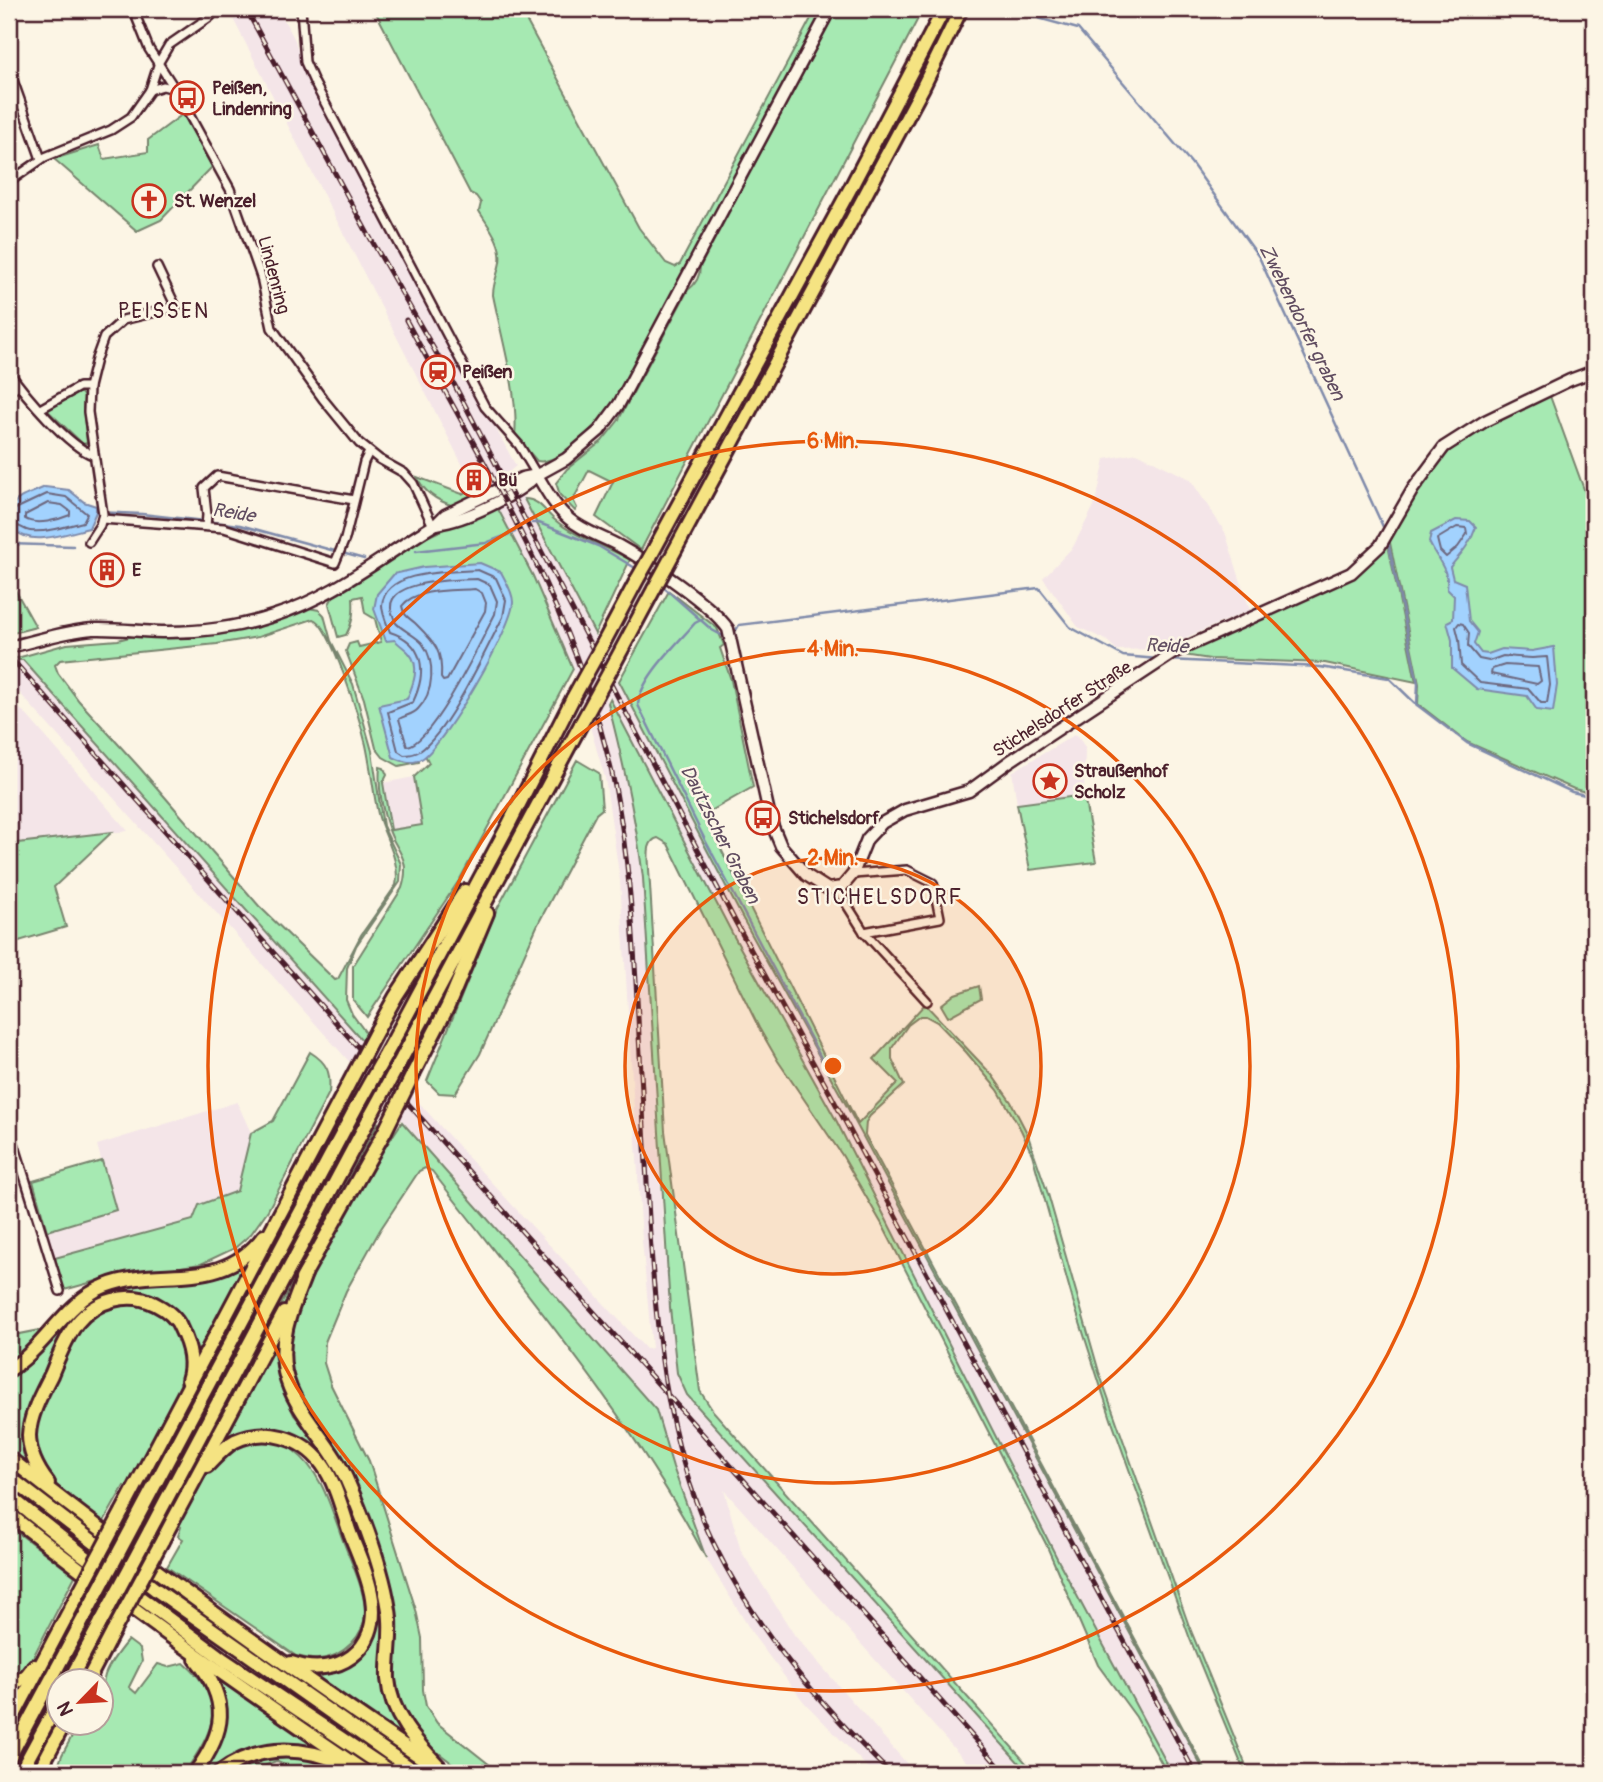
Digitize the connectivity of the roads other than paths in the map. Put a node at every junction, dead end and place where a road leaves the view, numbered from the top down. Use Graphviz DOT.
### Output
graph roads {
  1 [pos="133,9"];
  2 [pos="301,9"];
  3 [pos="831,9"];
  4 [pos="944,9"];
  5 [pos="961,9"];
  6 [pos="211,16"];
  7 [pos="159,62"];
  8 [pos="9,69"];
  9 [pos="176,89"];
  10 [pos="150,90"];
  11 [pos="41,159"];
  12 [pos="9,182"];
  13 [pos="157,267"];
  14 [pos="1594,371"];
  15 [pos="9,372"];
  16 [pos="18,385"];
  17 [pos="89,387"];
  18 [pos="9,392"];
  19 [pos="40,409"];
  20 [pos="369,452"];
  21 [pos="93,455"];
  22 [pos="537,475"];
  23 [pos="354,500"];
  24 [pos="102,514"];
  25 [pos="207,521"];
  26 [pos="435,525"];
  27 [pos="89,542"];
  28 [pos="9,647"];
  29 [pos="509,824"];
  30 [pos="853,874"];
  31 [pos="499,878"];
  32 [pos="837,889"];
  33 [pos="864,932"];
  34 [pos="928,1001"];
  35 [pos="9,1127"];
  36 [pos="284,1210"];
  37 [pos="305,1274"];
  38 [pos="60,1291"];
  39 [pos="9,1370"];
  40 [pos="179,1405"];
  41 [pos="9,1458"];
  42 [pos="9,1477"];
  43 [pos="194,1482"];
  44 [pos="9,1496"];
  45 [pos="9,1514"];
  46 [pos="81,1515"];
  47 [pos="58,1632"];
  48 [pos="187,1648"];
  49 [pos="274,1657"];
  50 [pos="77,1666"];
  51 [pos="96,1666"];
  52 [pos="9,1688"];
  53 [pos="9,1725"];
  54 [pos="46,1725"];
  55 [pos="58,1736"];
  56 [pos="60,1736"];
  57 [pos="9,1758"];
  58 [pos="20,1773"];
  59 [pos="38,1773"];
  60 [pos="47,1773"];
  61 [pos="195,1773"];
  62 [pos="219,1773"];
  63 [pos="366,1773"];
  64 [pos="393,1773"];
  65 [pos="417,1773"];
  66 [pos="445,1773"];
  1 -- 7 [label="street, Lindenring"];
  2 -- 22 [label="street"];
  3 -- 22 [label="street"];
  4 -- 29 [label="highway, bridge"];
  5 -- 31 [label="highway, bridge"];
  6 -- 7 [label="street"];
  7 -- 9 [label="street, Lindenring"];
  7 -- 10 [label="street"];
  8 -- 11 [label="street"];
  9 -- 10 [label="street"];
  9 -- 20 [label="street, Lindenring"];
  10 -- 11 [label="street"];
  11 -- 12 [label="street"];
  13 -- 17 [label="street"];
  14 -- 30 [label="street, Stichelsdorfer Straße"];
  15 -- 16 [label="street"];
  16 -- 18 [label="street"];
  16 -- 19 [label="street"];
  17 -- 19 [label="street"];
  17 -- 21 [label="street"];
  19 -- 21 [label="street"];
  20 -- 23 [label="street"];
  20 -- 26 [label="street, Lindenring"];
  21 -- 24 [label="street"];
  22 -- 26 [label="street"];
  22 -- 32 [label="street"];
  23 -- 25 [label="street"];
  23 -- 25 [label="street"];
  24 -- 25 [label="street"];
  24 -- 27 [label="street"];
  26 -- 28 [label="street"];
  29 -- 36 [label="highway, bridge"];
  29 -- 57 [label="highway, bridge"];
  30 -- 32 [label="street, Stichelsdorfer Straße"];
  30 -- 33 [label="street"];
  31 -- 37 [label="highway, bridge"];
  31 -- 50 [label="highway, bridge"];
  32 -- 33 [label="street"];
  33 -- 34 [label="street"];
  35 -- 38 [label="street"];
  36 -- 39 [label="highway"];
  36 -- 40 [label="highway"];
  37 -- 43 [label="highway"];
  37 -- 66 [label="highway"];
  40 -- 46 [label="highway"];
  40 -- 47 [label="highway, bridge"];
  41 -- 46 [label="highway"];
  42 -- 65 [label="highway"];
  43 -- 49 [label="highway"];
  43 -- 51 [label="highway, bridge"];
  44 -- 64 [label="highway"];
  45 -- 48 [label="highway"];
  46 -- 49 [label="highway"];
  47 -- 52 [label="highway"];
  47 -- 53 [label="highway"];
  48 -- 61 [label="highway"];
  48 -- 63 [label="highway"];
  49 -- 66 [label="highway"];
  54 -- 58 [label="highway"];
  55 -- 59 [label="highway"];
  56 -- 60 [label="highway"];
  62 -- 63 [label="highway"];
}
